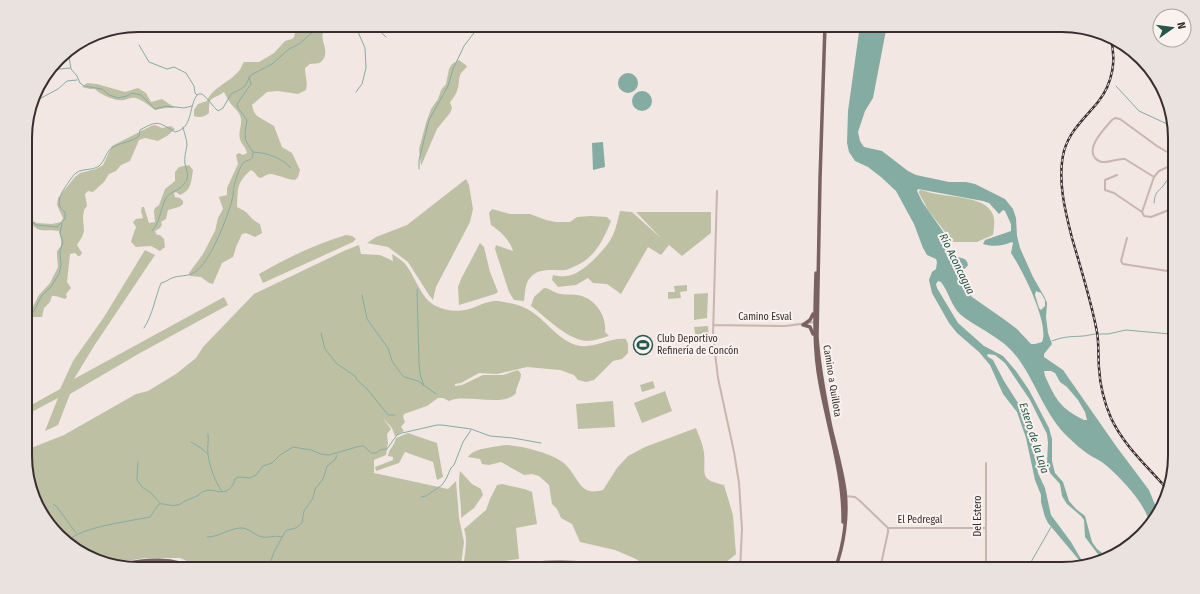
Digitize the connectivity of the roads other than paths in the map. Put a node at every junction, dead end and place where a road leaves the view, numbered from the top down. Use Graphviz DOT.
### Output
graph roads {
  1 [pos="825,32"];
  2 [pos="1168,152"];
  3 [pos="1168,167"];
  4 [pos="1117,175"];
  5 [pos="1154,177"];
  6 [pos="717,191"];
  7 [pos="819,194"];
  8 [pos="1168,210"];
  9 [pos="1142,212"];
  10 [pos="1127,238"];
  11 [pos="1168,271"];
  12 [pos="815,303"];
  13 [pos="816,322"];
  14 [pos="713,325"];
  15 [pos="803,325"];
  16 [pos="814,342"];
  17 [pos="986,463"];
  18 [pos="844,495"];
  19 [pos="888,528"];
  20 [pos="986,528"];
  21 [pos="140,562"];
  22 [pos="172,562"];
  23 [pos="740,562"];
  24 [pos="837,562"];
  25 [pos="882,562"];
  26 [pos="986,562"];
  1 -- 7 [label="main road, Camino a Quillota"];
  2 -- 5 [label="street"];
  3 -- 5 [label="street"];
  4 -- 9 [label="street"];
  5 -- 9 [label="street"];
  6 -- 14 [label="street"];
  7 -- 12 [label="main road, Camino a Quillota"];
  7 -- 13 [label="main road, Camino a Quillota"];
  8 -- 9 [label="street"];
  10 -- 11 [label="street"];
  12 -- 13 [label="main road, Camino a Quillota"];
  12 -- 15 [label="main road"];
  13 -- 15 [label="street, Camino Esval"];
  13 -- 16 [label="main road, Camino a Quillota"];
  13 -- 18 [label="main road, Camino a Quillota"];
  14 -- 15 [label="street, Camino Esval"];
  14 -- 23 [label="street"];
  15 -- 16 [label="main road"];
  16 -- 18 [label="main road, Camino a Quillota"];
  17 -- 20 [label="street, Del Estero"];
  18 -- 19 [label="street, El Pedregal"];
  18 -- 24 [label="main road, Camino a Quillota"];
  19 -- 20 [label="street, El Pedregal"];
  19 -- 25 [label="street"];
  20 -- 26 [label="street, Del Estero"];
  21 -- 22 [label="main road"];
}
